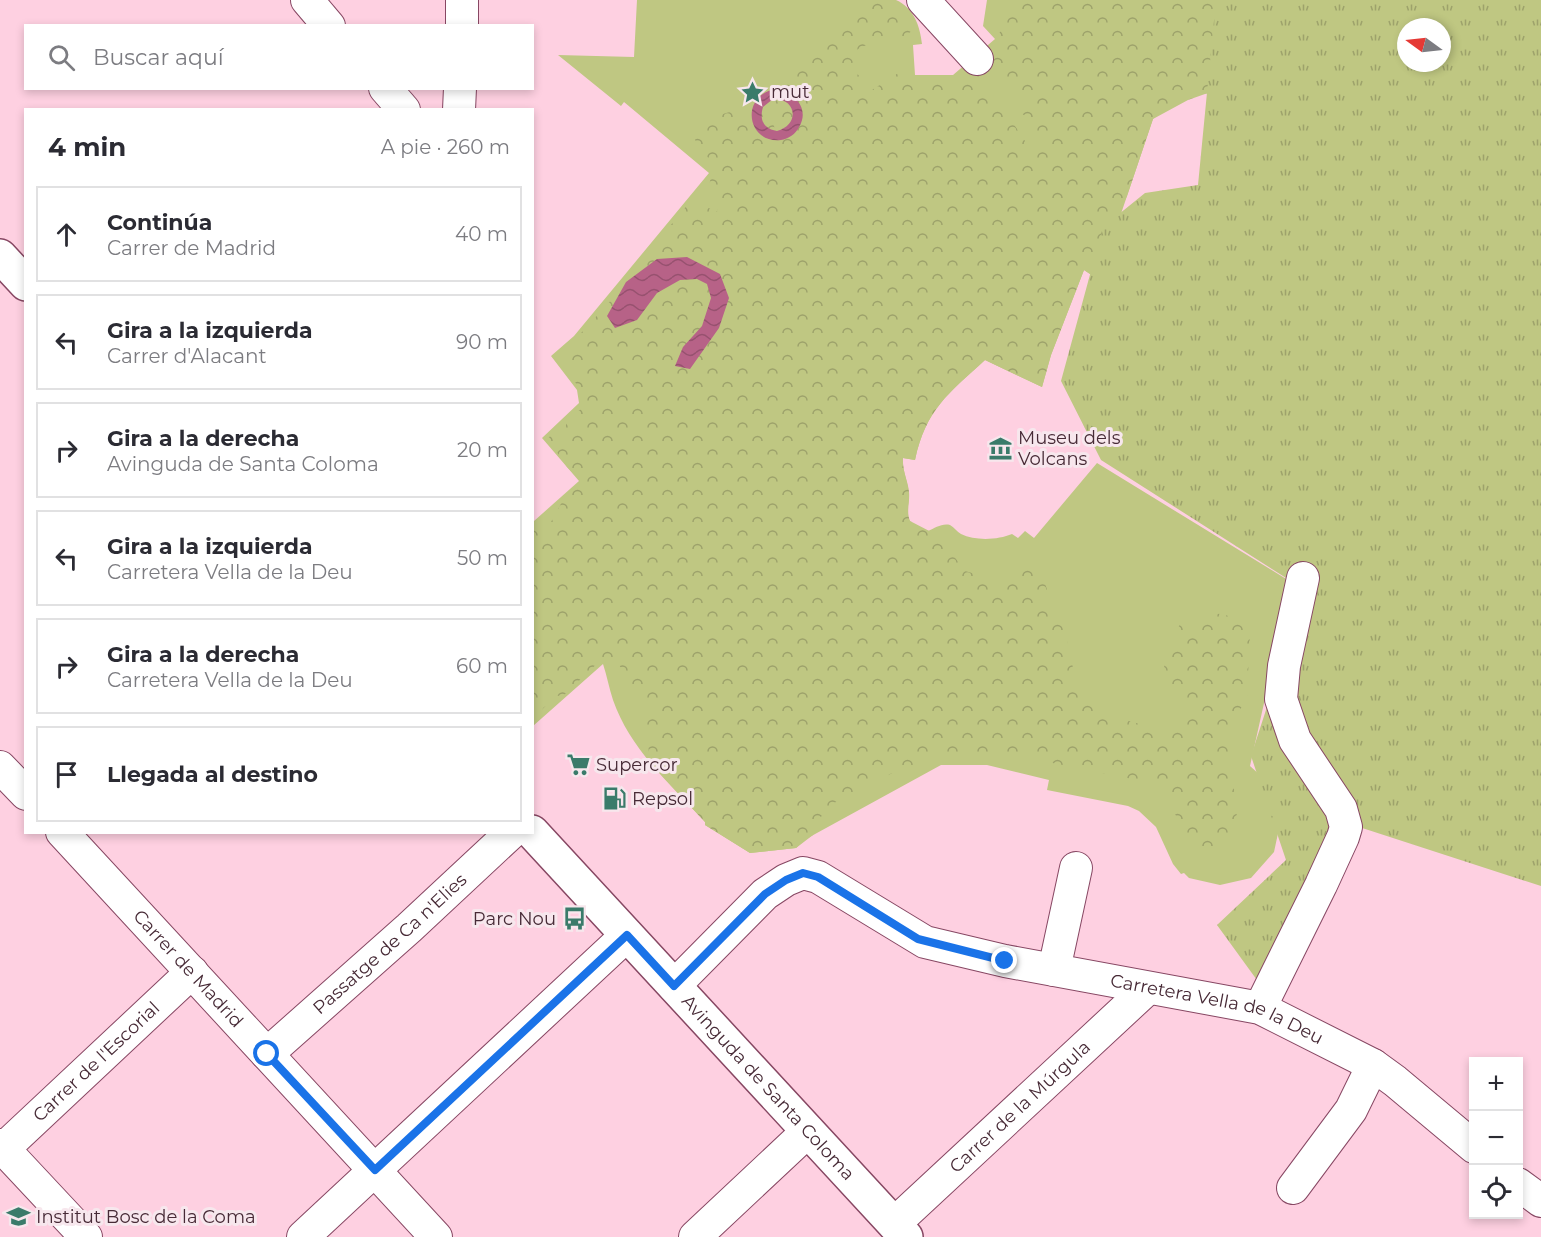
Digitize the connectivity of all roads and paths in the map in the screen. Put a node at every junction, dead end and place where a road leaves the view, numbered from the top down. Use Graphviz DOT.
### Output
graph roads {
  1 [pos="307,0"];
  2 [pos="462,0"];
  3 [pos="923,0"];
  4 [pos="327,24"];
  5 [pos="462,24"];
  6 [pos="977,59"];
  7 [pos="387,90"];
  8 [pos="460,90"];
  9 [pos="402,108"];
  10 [pos="459,108"];
  11 [pos="0,256"];
  12 [pos="24,282"];
  13 [pos="1303,578"];
  14 [pos="64,834"];
  15 [pos="510,834"];
  16 [pos="534,834"];
  17 [pos="1076,868"];
  18 [pos="627,935"];
  19 [pos="1053,970"];
  20 [pos="192,972"];
  21 [pos="674,986"];
  22 [pos="1148,988"];
  23 [pos="1260,1008"];
  24 [pos="267,1054"];
  25 [pos="1373,1065"];
  26 [pos="808,1131"];
  27 [pos="1469,1144"];
  28 [pos="1,1149"];
  29 [pos="375,1170"];
  30 [pos="1293,1188"];
  31 [pos="1523,1188"];
  32 [pos="1541,1201"];
  33 [pos="900,1231"];
  34 [pos="86,1237"];
  35 [pos="303,1237"];
  36 [pos="436,1237"];
  37 [pos="695,1237"];
  1 -- 4 [label="street"];
  2 -- 5 [label="street"];
  3 -- 6 [label="street"];
  7 -- 9 [label="street"];
  8 -- 10 [label="street"];
  11 -- 12 [label="main road"];
  13 -- 23 [label="street"];
  14 -- 20 [label="street, Carrer de Madrid"];
  15 -- 24 [label="street, Passatge de Ca n'Elies"];
  16 -- 18 [label="main road, Avinguda de Santa Coloma"];
  17 -- 19 [label="street"];
  18 -- 21 [label="main road, Avinguda de Santa Coloma"];
  18 -- 29 [label="street"];
  19 -- 21 [label="street, Carretera Vella de la Deu"];
  19 -- 22 [label="street, Carretera Vella de la Deu"];
  20 -- 24 [label="street, Carrer de Madrid"];
  20 -- 28 [label="street, Carrer de l'Escorial"];
  21 -- 26 [label="main road, Avinguda de Santa Coloma"];
  22 -- 23 [label="street, Carretera Vella de la Deu"];
  22 -- 33 [label="street, Carrer de la Múrgula"];
  23 -- 25 [label="street, Carretera Vella de la Deu"];
  24 -- 29 [label="street, Carrer de Madrid"];
  25 -- 27 [label="street, Carretera Vella de la Deu"];
  25 -- 30 [label="street"];
  26 -- 33 [label="main road, Avinguda de Santa Coloma"];
  26 -- 37 [label="street"];
  28 -- 34 [label="street"];
  29 -- 35 [label="street"];
  29 -- 36 [label="street, Carrer de Madrid"];
  31 -- 32 [label="street"];
}
